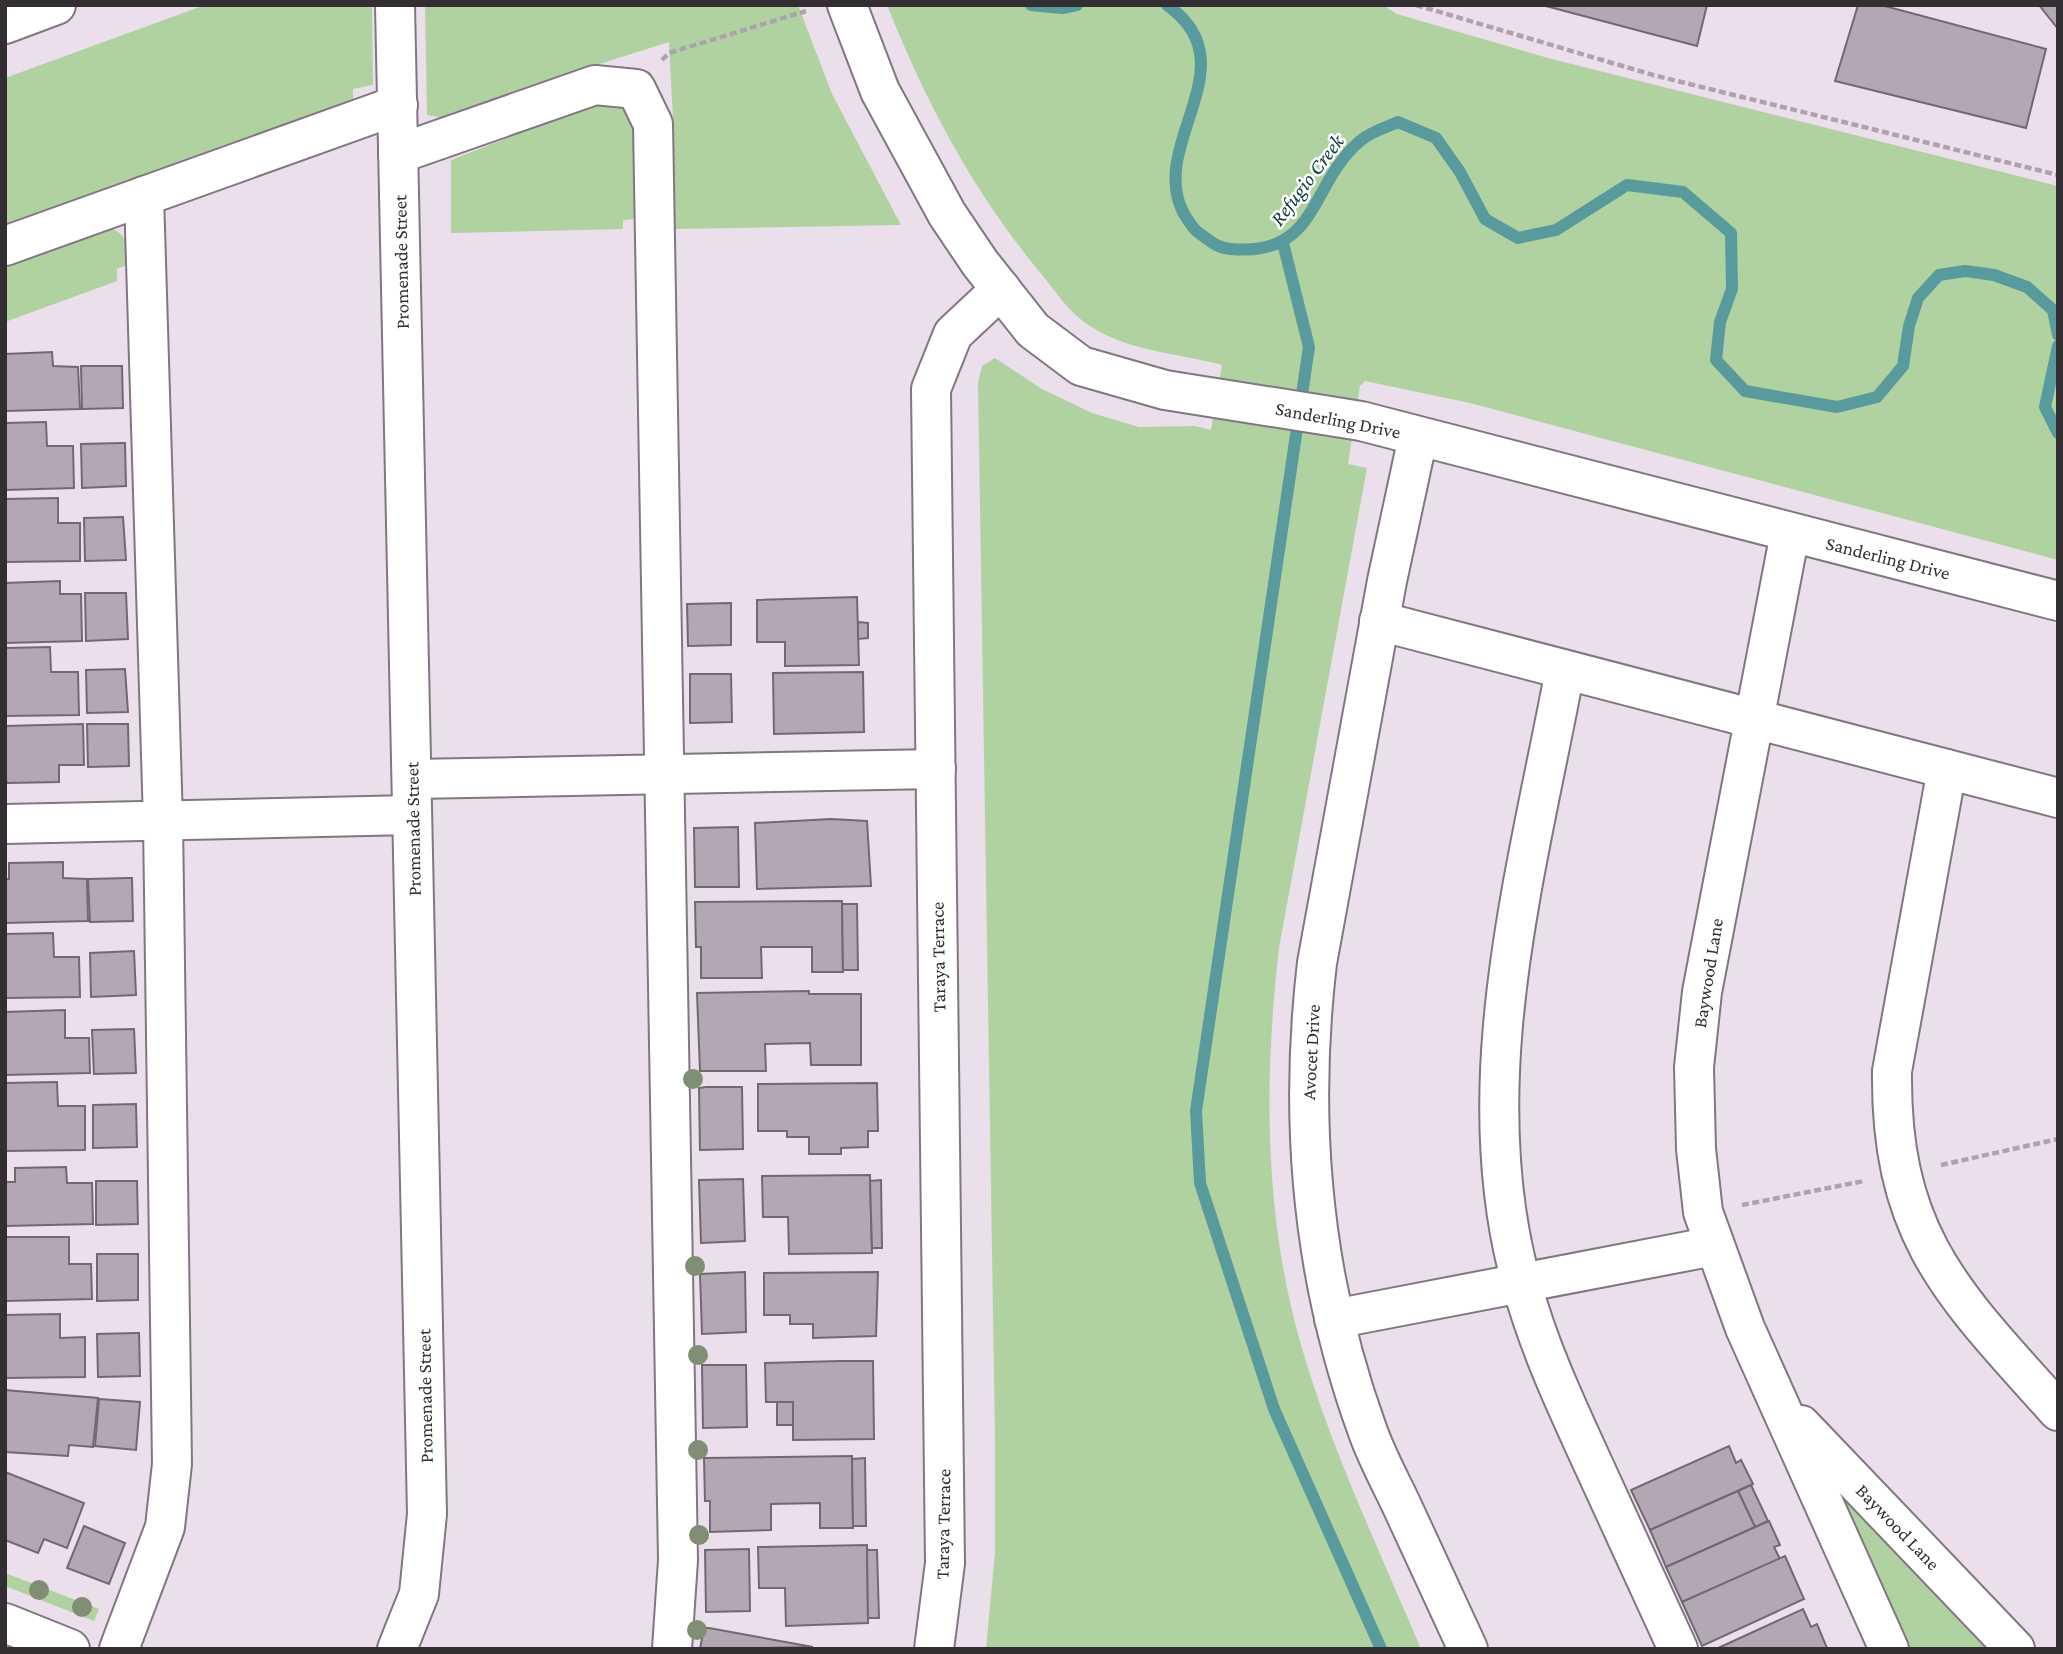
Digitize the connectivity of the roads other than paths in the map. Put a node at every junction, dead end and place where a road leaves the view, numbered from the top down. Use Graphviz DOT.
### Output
graph roads {
  1 [pos="56,5"];
  2 [pos="395,5"];
  3 [pos="847,5"];
  4 [pos="5,24"];
  5 [pos="398,105"];
  6 [pos="398,154"];
  7 [pos="144,196"];
  8 [pos="5,246"];
  9 [pos="1001,289"];
  10 [pos="1418,437"];
  11 [pos="1790,533"];
  12 [pos="2058,601"];
  13 [pos="1379,621"];
  14 [pos="1565,670"];
  15 [pos="1753,719"];
  16 [pos="936,769"];
  17 [pos="1947,769"];
  18 [pos="665,774"];
  19 [pos="412,797"];
  20 [pos="2058,798"];
  21 [pos="163,821"];
  22 [pos="5,824"];
  23 [pos="1714,1246"];
  24 [pos="1521,1283"];
  25 [pos="1334,1319"];
  26 [pos="1781,1405"];
  27 [pos="2058,1411"];
  28 [pos="5,1623"];
  29 [pos="71,1649"];
  30 [pos="118,1649"];
  31 [pos="397,1649"];
  32 [pos="672,1649"];
  33 [pos="934,1649"];
  34 [pos="1468,1649"];
  35 [pos="1678,1649"];
  36 [pos="1889,1649"];
  37 [pos="2015,1649"];
  1 -- 4 [label="street"];
  2 -- 5 [label="street, Promenade Street"];
  3 -- 9 [label="street, Sanderling Drive"];
  5 -- 6 [label="street, Promenade Street"];
  5 -- 7 [label="street"];
  6 -- 18 [label="street"];
  6 -- 19 [label="street, Promenade Street"];
  7 -- 8 [label="street"];
  7 -- 21 [label="street"];
  9 -- 10 [label="street, Sanderling Drive"];
  9 -- 16 [label="street, Taraya Terrace"];
  10 -- 11 [label="street, Sanderling Drive"];
  10 -- 13 [label="street, Avocet Drive"];
  11 -- 12 [label="street, Sanderling Drive"];
  11 -- 15 [label="street, Baywood Lane"];
  13 -- 14 [label="street"];
  13 -- 25 [label="street, Avocet Drive"];
  14 -- 15 [label="street"];
  14 -- 24 [label="street"];
  15 -- 17 [label="street"];
  15 -- 23 [label="street, Baywood Lane"];
  16 -- 18 [label="street"];
  16 -- 33 [label="street, Taraya Terrace"];
  17 -- 20 [label="street"];
  17 -- 27 [label="street"];
  18 -- 19 [label="street"];
  18 -- 32 [label="street"];
  19 -- 21 [label="street"];
  19 -- 31 [label="street, Promenade Street"];
  21 -- 22 [label="street"];
  21 -- 30 [label="street"];
  23 -- 24 [label="street"];
  23 -- 26 [label="street, Baywood Lane"];
  24 -- 25 [label="street"];
  24 -- 35 [label="street"];
  25 -- 34 [label="street, Avocet Drive"];
  26 -- 36 [label="street, Baywood Lane"];
  26 -- 37 [label="street, Baywood Lane"];
  28 -- 29 [label="street"];
}
